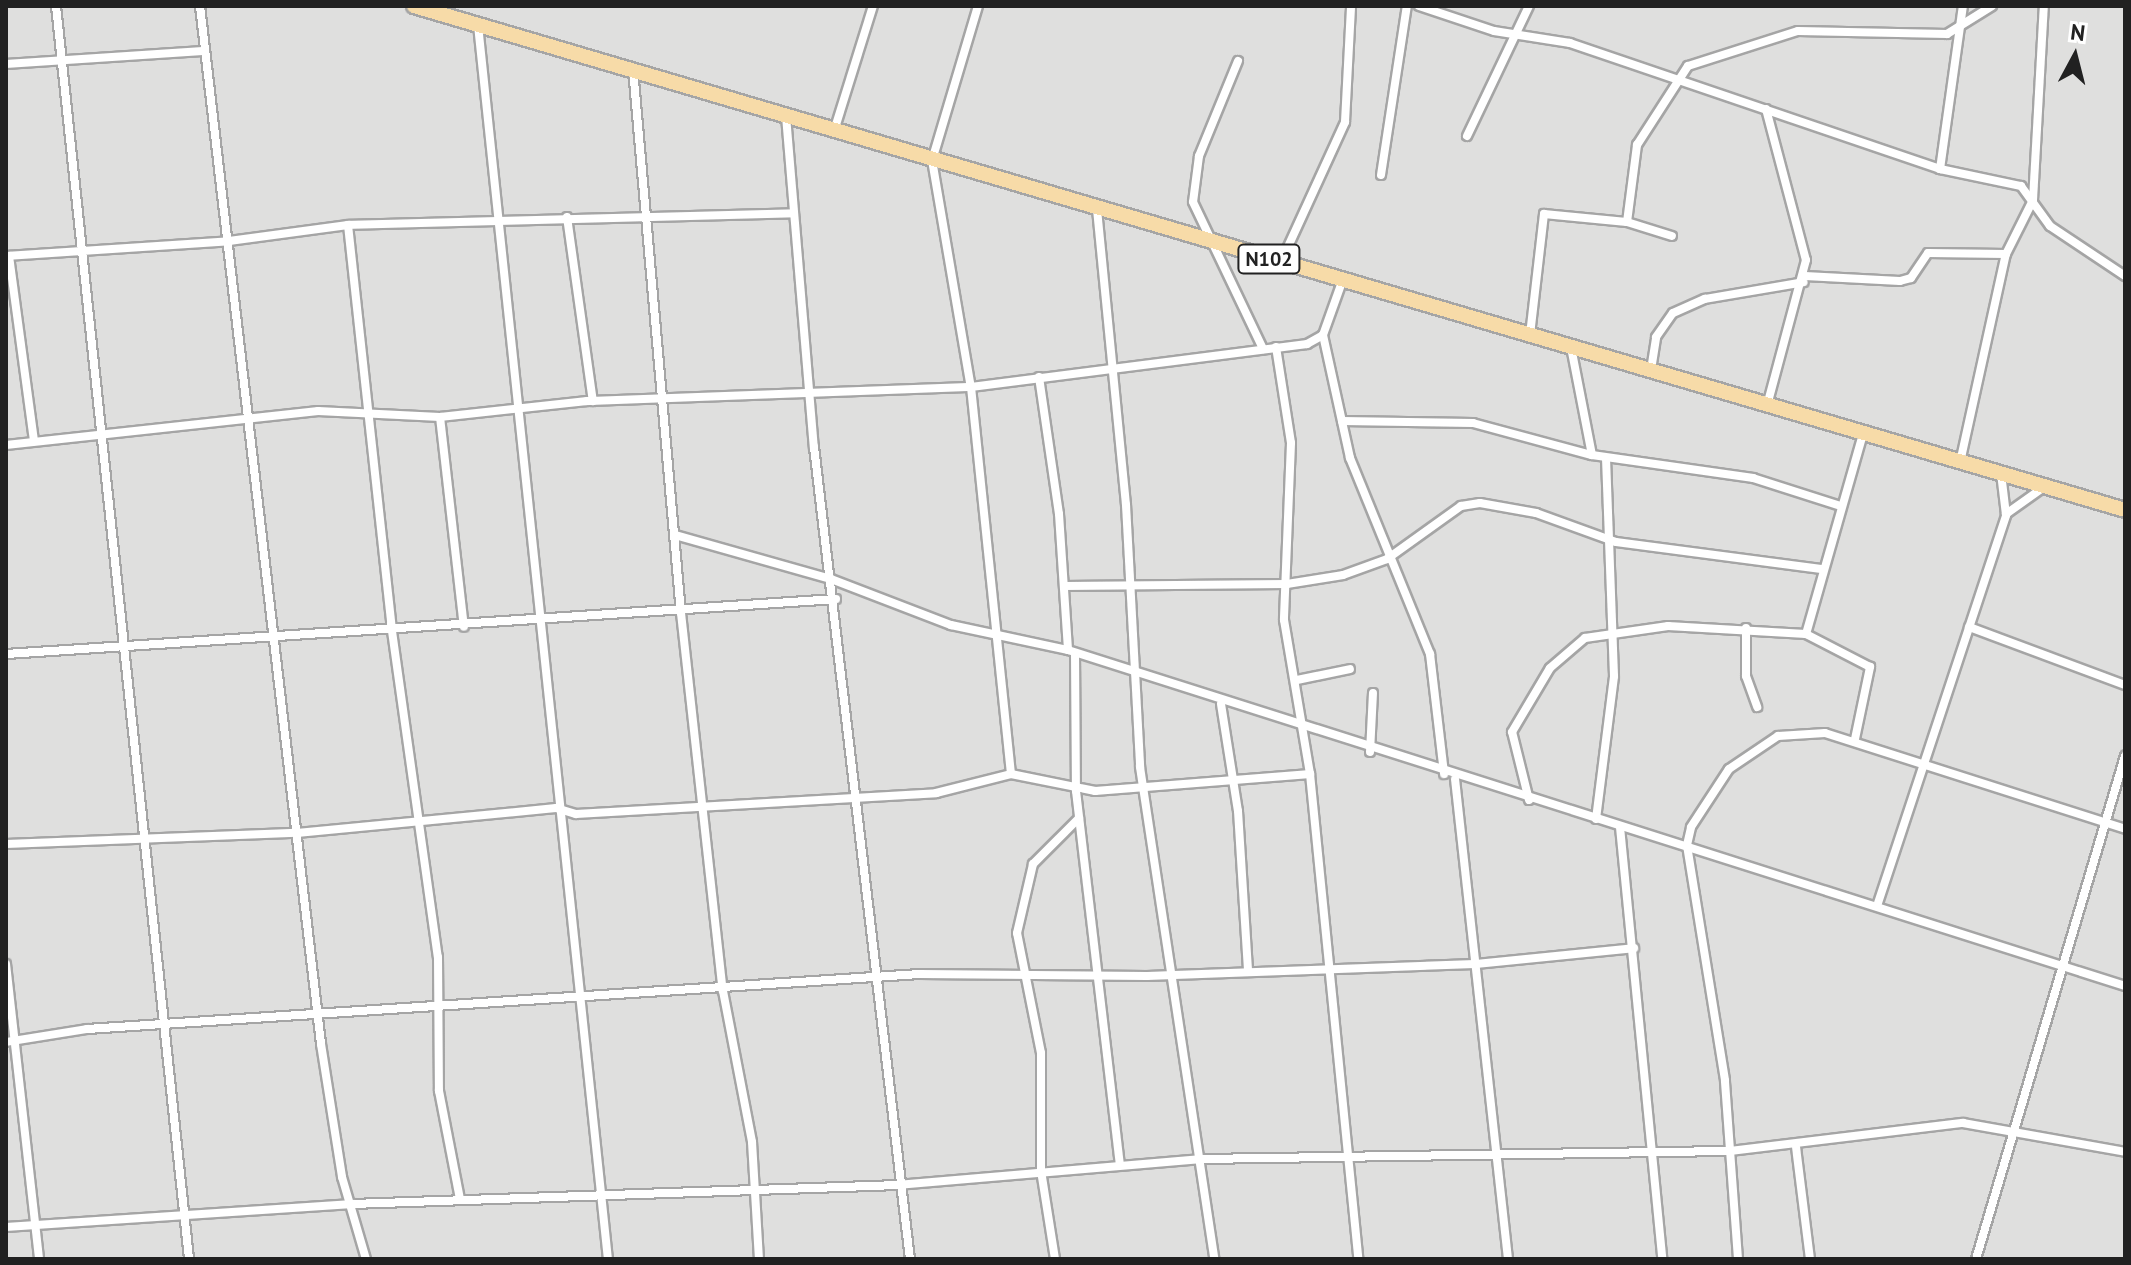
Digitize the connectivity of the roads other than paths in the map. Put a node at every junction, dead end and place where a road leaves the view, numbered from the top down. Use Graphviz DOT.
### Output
graph roads {
  1 [pos="56,6"];
  2 [pos="200,6"];
  3 [pos="414,6"];
  4 [pos="873,6"];
  5 [pos="978,6"];
  6 [pos="1351,6"];
  7 [pos="1407,6"];
  8 [pos="1419,6"];
  9 [pos="1529,6"];
  10 [pos="1963,6"];
  11 [pos="1992,6"];
  12 [pos="2044,6"];
  13 [pos="478,25"];
  14 [pos="1956,32"];
  15 [pos="1513,35"];
  16 [pos="203,51"];
  17 [pos="61,60"];
  18 [pos="1238,61"];
  19 [pos="6,64"];
  20 [pos="633,68"];
  21 [pos="1675,80"];
  22 [pos="1766,109"];
  23 [pos="786,116"];
  24 [pos="834,131"];
  25 [pos="1467,136"];
  26 [pos="932,160"];
  27 [pos="1940,169"];
  28 [pos="1381,175"];
  29 [pos="2033,200"];
  30 [pos="1097,209"];
  31 [pos="792,213"];
  32 [pos="645,215"];
  33 [pos="567,217"];
  34 [pos="497,219"];
  35 [pos="1627,222"];
  36 [pos="348,225"];
  37 [pos="1672,236"];
  38 [pos="229,241"];
  39 [pos="1215,243"];
  40 [pos="85,252"];
  41 [pos="2006,254"];
  42 [pos="7,256"];
  43 [pos="1280,263"];
  44 [pos="2125,276"];
  45 [pos="1343,279"];
  46 [pos="1805,279"];
  47 [pos="1323,335"];
  48 [pos="1530,335"];
  49 [pos="1276,347"];
  50 [pos="1571,347"];
  51 [pos="1263,349"];
  52 [pos="1110,366"];
  53 [pos="1651,370"];
  54 [pos="1039,377"];
  55 [pos="971,387"];
  56 [pos="809,396"];
  57 [pos="593,401"];
  58 [pos="663,401"];
  59 [pos="1768,402"];
  60 [pos="514,407"];
  61 [pos="369,410"];
  62 [pos="253,417"];
  63 [pos="440,417"];
  64 [pos="1342,421"];
  65 [pos="1865,430"];
  66 [pos="106,433"];
  67 [pos="34,440"];
  68 [pos="6,445"];
  69 [pos="1592,455"];
  70 [pos="1606,458"];
  71 [pos="1961,458"];
  72 [pos="2000,471"];
  73 [pos="2047,485"];
  74 [pos="1841,506"];
  75 [pos="2125,510"];
  76 [pos="2006,515"];
  77 [pos="675,535"];
  78 [pos="1605,538"];
  79 [pos="1387,559"];
  80 [pos="1821,569"];
  81 [pos="831,579"];
  82 [pos="1287,584"];
  83 [pos="1064,586"];
  84 [pos="1132,590"];
  85 [pos="836,599"];
  86 [pos="681,613"];
  87 [pos="537,618"];
  88 [pos="391,624"];
  89 [pos="464,627"];
  90 [pos="1969,627"];
  91 [pos="1746,628"];
  92 [pos="1610,630"];
  93 [pos="273,633"];
  94 [pos="1806,634"];
  95 [pos="1001,635"];
  96 [pos="127,647"];
  97 [pos="1072,652"];
  98 [pos="6,654"];
  99 [pos="1350,669"];
  100 [pos="1134,676"];
  101 [pos="1297,680"];
  102 [pos="2125,685"];
  103 [pos="1373,693"];
  104 [pos="1221,704"];
  105 [pos="1757,707"];
  106 [pos="1302,730"];
  107 [pos="1855,739"];
  108 [pos="1370,752"];
  109 [pos="2125,756"];
  110 [pos="1926,765"];
  111 [pos="1011,774"];
  112 [pos="1310,774"];
  113 [pos="1444,774"];
  114 [pos="1234,778"];
  115 [pos="1455,779"];
  116 [pos="1144,784"];
  117 [pos="1076,791"];
  118 [pos="858,797"];
  119 [pos="1529,800"];
  120 [pos="706,804"];
  121 [pos="556,808"];
  122 [pos="1079,818"];
  123 [pos="419,819"];
  124 [pos="1596,819"];
  125 [pos="2107,824"];
  126 [pos="1620,827"];
  127 [pos="2125,829"];
  128 [pos="297,833"];
  129 [pos="149,840"];
  130 [pos="6,844"];
  131 [pos="1687,845"];
  132 [pos="1877,906"];
  133 [pos="1634,948"];
  134 [pos="6,964"];
  135 [pos="1475,964"];
  136 [pos="2063,965"];
  137 [pos="1330,969"];
  138 [pos="1248,972"];
  139 [pos="1020,973"];
  140 [pos="1175,974"];
  141 [pos="1104,977"];
  142 [pos="881,978"];
  143 [pos="2125,986"];
  144 [pos="723,991"];
  145 [pos="580,999"];
  146 [pos="439,1004"];
  147 [pos="319,1015"];
  148 [pos="166,1023"];
  149 [pos="16,1040"];
  150 [pos="6,1042"];
  151 [pos="2018,1129"];
  152 [pos="1796,1147"];
  153 [pos="1648,1151"];
  154 [pos="1730,1151"];
  155 [pos="2125,1152"];
  156 [pos="1499,1154"];
  157 [pos="1201,1159"];
  158 [pos="1352,1159"];
  159 [pos="1120,1163"];
  160 [pos="1041,1171"];
  161 [pos="898,1185"];
  162 [pos="756,1186"];
  163 [pos="599,1193"];
  164 [pos="460,1199"];
  165 [pos="352,1204"];
  166 [pos="184,1218"];
  167 [pos="35,1226"];
  168 [pos="6,1227"];
  169 [pos="39,1259"];
  170 [pos="189,1259"];
  171 [pos="366,1259"];
  172 [pos="608,1259"];
  173 [pos="759,1259"];
  174 [pos="910,1259"];
  175 [pos="1055,1259"];
  176 [pos="1214,1259"];
  177 [pos="1358,1259"];
  178 [pos="1508,1259"];
  179 [pos="1662,1259"];
  180 [pos="1738,1259"];
  181 [pos="1810,1259"];
  182 [pos="1976,1259"];
  1 -- 17 [label="street"];
  2 -- 16 [label="street"];
  3 -- 13 [label="main road, N102"];
  4 -- 24 [label="street"];
  5 -- 26 [label="street"];
  6 -- 43 [label="street"];
  7 -- 28 [label="street"];
  8 -- 15 [label="street"];
  9 -- 15 [label="street"];
  10 -- 14 [label="street"];
  11 -- 14 [label="street"];
  12 -- 29 [label="street"];
  13 -- 20 [label="main road, N102"];
  13 -- 34 [label="street"];
  14 -- 21 [label="street"];
  14 -- 27 [label="street"];
  15 -- 21 [label="street"];
  15 -- 25 [label="street"];
  16 -- 17 [label="street"];
  16 -- 38 [label="street"];
  17 -- 19 [label="street"];
  17 -- 40 [label="street"];
  18 -- 39 [label="street"];
  20 -- 23 [label="main road, N102"];
  20 -- 32 [label="street"];
  21 -- 22 [label="street"];
  21 -- 35 [label="street"];
  22 -- 27 [label="street"];
  22 -- 46 [label="street"];
  23 -- 24 [label="main road, N102"];
  23 -- 31 [label="street"];
  24 -- 26 [label="main road, N102"];
  26 -- 30 [label="main road, N102"];
  26 -- 55 [label="street"];
  27 -- 29 [label="street"];
  29 -- 41 [label="street"];
  29 -- 44 [label="street"];
  30 -- 39 [label="main road, N102"];
  30 -- 52 [label="street"];
  31 -- 32 [label="street"];
  31 -- 56 [label="street"];
  32 -- 33 [label="street"];
  32 -- 58 [label="street"];
  33 -- 34 [label="street"];
  33 -- 57 [label="street"];
  34 -- 36 [label="street"];
  34 -- 60 [label="street"];
  35 -- 37 [label="street"];
  35 -- 48 [label="street"];
  36 -- 38 [label="street"];
  36 -- 61 [label="street"];
  38 -- 40 [label="street"];
  38 -- 62 [label="street"];
  39 -- 43 [label="main road, N102"];
  39 -- 51 [label="street"];
  40 -- 42 [label="street"];
  40 -- 66 [label="street"];
  41 -- 46 [label="street"];
  41 -- 71 [label="street"];
  42 -- 67 [label="street"];
  43 -- 45 [label="main road, N102"];
  45 -- 47 [label="street"];
  45 -- 48 [label="main road, N102"];
  46 -- 53 [label="street"];
  46 -- 59 [label="street"];
  47 -- 49 [label="street"];
  47 -- 64 [label="street"];
  48 -- 50 [label="main road, N102"];
  49 -- 51 [label="street"];
  49 -- 82 [label="street"];
  50 -- 53 [label="main road, N102"];
  50 -- 69 [label="street"];
  51 -- 52 [label="street"];
  52 -- 54 [label="street"];
  52 -- 84 [label="street"];
  53 -- 59 [label="main road, N102"];
  54 -- 55 [label="street"];
  54 -- 83 [label="street"];
  55 -- 56 [label="street"];
  55 -- 95 [label="street"];
  56 -- 58 [label="street"];
  56 -- 81 [label="street"];
  57 -- 58 [label="street"];
  57 -- 60 [label="street"];
  58 -- 77 [label="street"];
  59 -- 65 [label="main road, N102"];
  60 -- 63 [label="street"];
  60 -- 87 [label="street"];
  61 -- 62 [label="street"];
  61 -- 63 [label="street"];
  61 -- 88 [label="street"];
  62 -- 66 [label="street"];
  62 -- 93 [label="street"];
  63 -- 89 [label="street"];
  64 -- 69 [label="street"];
  64 -- 79 [label="street"];
  65 -- 71 [label="main road, N102"];
  65 -- 74 [label="street"];
  66 -- 67 [label="street"];
  66 -- 96 [label="street"];
  67 -- 68 [label="street"];
  69 -- 70 [label="street"];
  70 -- 74 [label="street"];
  70 -- 78 [label="street"];
  71 -- 72 [label="main road, N102"];
  72 -- 73 [label="main road, N102"];
  72 -- 76 [label="street"];
  73 -- 75 [label="main road, N102"];
  73 -- 76 [label="street"];
  74 -- 80 [label="street"];
  76 -- 90 [label="street"];
  77 -- 81 [label="street"];
  77 -- 86 [label="street"];
  78 -- 79 [label="street"];
  78 -- 80 [label="street"];
  78 -- 92 [label="street"];
  79 -- 82 [label="street"];
  79 -- 113 [label="street"];
  80 -- 94 [label="street"];
  81 -- 85 [label="street"];
  81 -- 95 [label="street"];
  82 -- 84 [label="street"];
  82 -- 101 [label="street"];
  83 -- 84 [label="street"];
  83 -- 97 [label="street"];
  84 -- 100 [label="street"];
  85 -- 86 [label="street"];
  85 -- 118 [label="street"];
  86 -- 87 [label="street"];
  86 -- 120 [label="street"];
  87 -- 89 [label="street"];
  87 -- 121 [label="street"];
  88 -- 89 [label="street"];
  88 -- 93 [label="street"];
  88 -- 123 [label="street"];
  90 -- 102 [label="street"];
  90 -- 110 [label="street"];
  91 -- 92 [label="street"];
  91 -- 94 [label="street"];
  91 -- 105 [label="street"];
  92 -- 119 [label="street"];
  92 -- 124 [label="street"];
  93 -- 96 [label="street"];
  93 -- 128 [label="street"];
  94 -- 107 [label="street"];
  95 -- 97 [label="street"];
  95 -- 111 [label="street"];
  96 -- 98 [label="street"];
  96 -- 129 [label="street"];
  97 -- 100 [label="street"];
  97 -- 117 [label="street"];
  99 -- 101 [label="street"];
  100 -- 104 [label="street"];
  100 -- 116 [label="street"];
  101 -- 106 [label="street"];
  103 -- 108 [label="street"];
  104 -- 106 [label="street"];
  104 -- 114 [label="street"];
  106 -- 108 [label="street"];
  106 -- 112 [label="street"];
  107 -- 110 [label="street"];
  107 -- 131 [label="street"];
  108 -- 113 [label="street"];
  109 -- 125 [label="street"];
  110 -- 125 [label="street"];
  110 -- 132 [label="street"];
  111 -- 117 [label="street"];
  111 -- 118 [label="street"];
  112 -- 114 [label="street"];
  112 -- 137 [label="street"];
  113 -- 115 [label="street"];
  114 -- 116 [label="street"];
  114 -- 138 [label="street"];
  115 -- 119 [label="street"];
  115 -- 135 [label="street"];
  116 -- 117 [label="street"];
  116 -- 140 [label="street"];
  117 -- 122 [label="street"];
  118 -- 120 [label="street"];
  118 -- 142 [label="street"];
  119 -- 124 [label="street"];
  120 -- 121 [label="street"];
  120 -- 144 [label="street"];
  121 -- 123 [label="street"];
  121 -- 145 [label="street"];
  122 -- 139 [label="street"];
  122 -- 141 [label="street"];
  123 -- 128 [label="street"];
  123 -- 146 [label="street"];
  124 -- 126 [label="street"];
  125 -- 127 [label="street"];
  125 -- 136 [label="street"];
  126 -- 131 [label="street"];
  126 -- 133 [label="street"];
  128 -- 129 [label="street"];
  128 -- 147 [label="street"];
  129 -- 130 [label="street"];
  129 -- 148 [label="street"];
  131 -- 132 [label="street"];
  131 -- 154 [label="street"];
  132 -- 136 [label="street"];
  133 -- 135 [label="street"];
  133 -- 153 [label="street"];
  134 -- 149 [label="street"];
  135 -- 137 [label="street"];
  135 -- 156 [label="street"];
  136 -- 143 [label="street"];
  136 -- 151 [label="street"];
  137 -- 138 [label="street"];
  137 -- 158 [label="street"];
  138 -- 140 [label="street"];
  139 -- 141 [label="street"];
  139 -- 142 [label="street"];
  139 -- 160 [label="street"];
  140 -- 141 [label="street"];
  140 -- 157 [label="street"];
  141 -- 159 [label="street"];
  142 -- 144 [label="street"];
  142 -- 161 [label="street"];
  144 -- 145 [label="street"];
  144 -- 162 [label="street"];
  145 -- 146 [label="street"];
  145 -- 163 [label="street"];
  146 -- 147 [label="street"];
  146 -- 164 [label="street"];
  147 -- 148 [label="street"];
  147 -- 165 [label="street"];
  148 -- 149 [label="street"];
  148 -- 166 [label="street"];
  149 -- 150 [label="street"];
  149 -- 167 [label="street"];
  151 -- 152 [label="street"];
  151 -- 155 [label="street"];
  151 -- 182 [label="street"];
  152 -- 154 [label="street"];
  152 -- 181 [label="street"];
  153 -- 154 [label="street"];
  153 -- 156 [label="street"];
  153 -- 179 [label="street"];
  154 -- 180 [label="street"];
  156 -- 158 [label="street"];
  156 -- 178 [label="street"];
  157 -- 158 [label="street"];
  157 -- 159 [label="street"];
  157 -- 176 [label="street"];
  158 -- 177 [label="street"];
  159 -- 160 [label="street"];
  160 -- 161 [label="street"];
  160 -- 175 [label="street"];
  161 -- 162 [label="street"];
  161 -- 174 [label="street"];
  162 -- 163 [label="street"];
  162 -- 173 [label="street"];
  163 -- 164 [label="street"];
  163 -- 172 [label="street"];
  164 -- 165 [label="street"];
  165 -- 166 [label="street"];
  165 -- 171 [label="street"];
  166 -- 167 [label="street"];
  166 -- 170 [label="street"];
  167 -- 168 [label="street"];
  167 -- 169 [label="street"];
}
